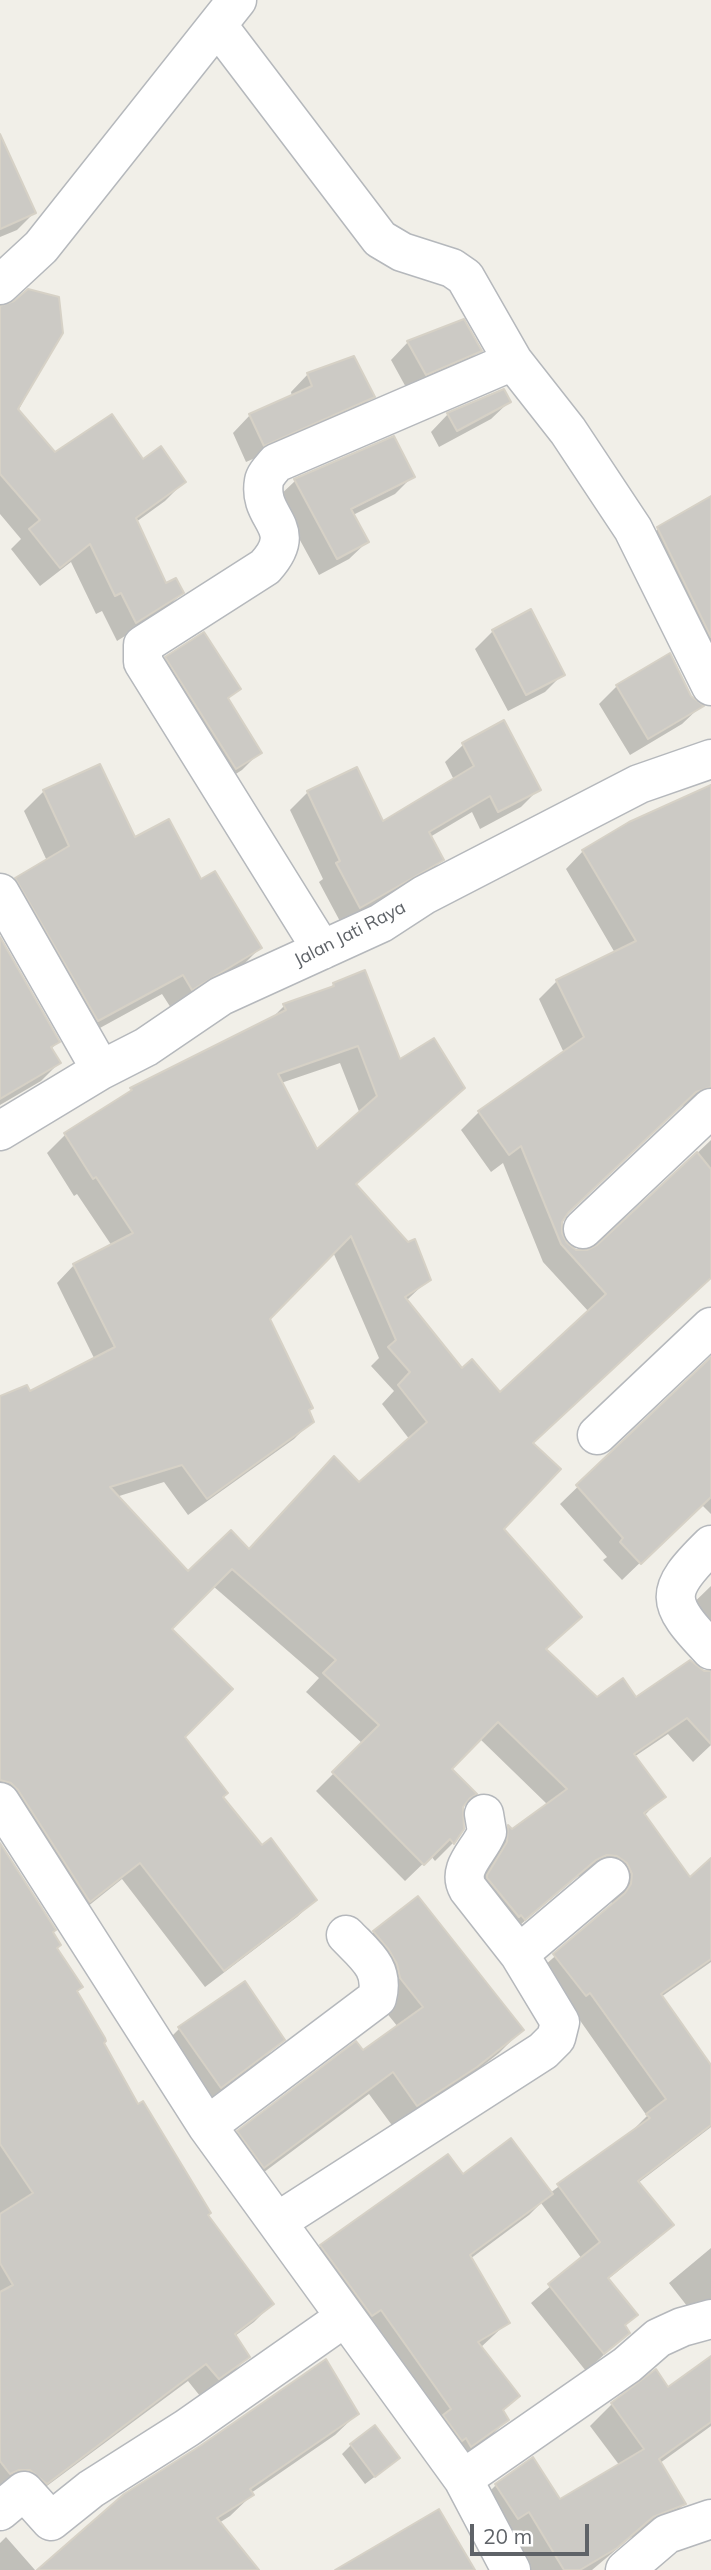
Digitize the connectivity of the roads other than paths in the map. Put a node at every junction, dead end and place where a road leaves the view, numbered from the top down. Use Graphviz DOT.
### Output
graph roads {
  1 [pos="228,13"];
  2 [pos="0,285"];
  3 [pos="513,361"];
  4 [pos="711,686"];
  5 [pos="711,760"];
  6 [pos="0,893"];
  7 [pos="322,950"];
  8 [pos="101,1070"];
  9 [pos="711,1108"];
  10 [pos="0,1131"];
  11 [pos="583,1229"];
  12 [pos="711,1326"];
  13 [pos="597,1435"];
  14 [pos="711,1545"];
  15 [pos="711,1650"];
  16 [pos="0,1802"];
  17 [pos="484,1814"];
  18 [pos="610,1877"];
  19 [pos="346,1935"];
  20 [pos="519,1954"];
  21 [pos="207,2126"];
  22 [pos="277,2222"];
  23 [pos="344,2318"];
  24 [pos="711,2319"];
  25 [pos="463,2479"];
  26 [pos="0,2511"];
  27 [pos="711,2519"];
  28 [pos="511,2570"];
  29 [pos="625,2570"];
  1 -- 2 [label="street"];
  1 -- 3 [label="street"];
  3 -- 4 [label="street"];
  3 -- 7 [label="street"];
  5 -- 7 [label="street, Jalan Jati Raya"];
  6 -- 8 [label="street"];
  7 -- 8 [label="street, Jalan Jati Raya"];
  8 -- 10 [label="street, Jalan Jati Raya"];
  9 -- 11 [label="street"];
  12 -- 13 [label="street"];
  14 -- 15 [label="street"];
  16 -- 21 [label="street"];
  17 -- 20 [label="street"];
  18 -- 20 [label="street"];
  19 -- 21 [label="street"];
  20 -- 22 [label="street"];
  21 -- 22 [label="street"];
  22 -- 23 [label="street"];
  23 -- 25 [label="street"];
  23 -- 26 [label="street"];
  24 -- 25 [label="street"];
  25 -- 28 [label="street"];
  27 -- 29 [label="street"];
}
